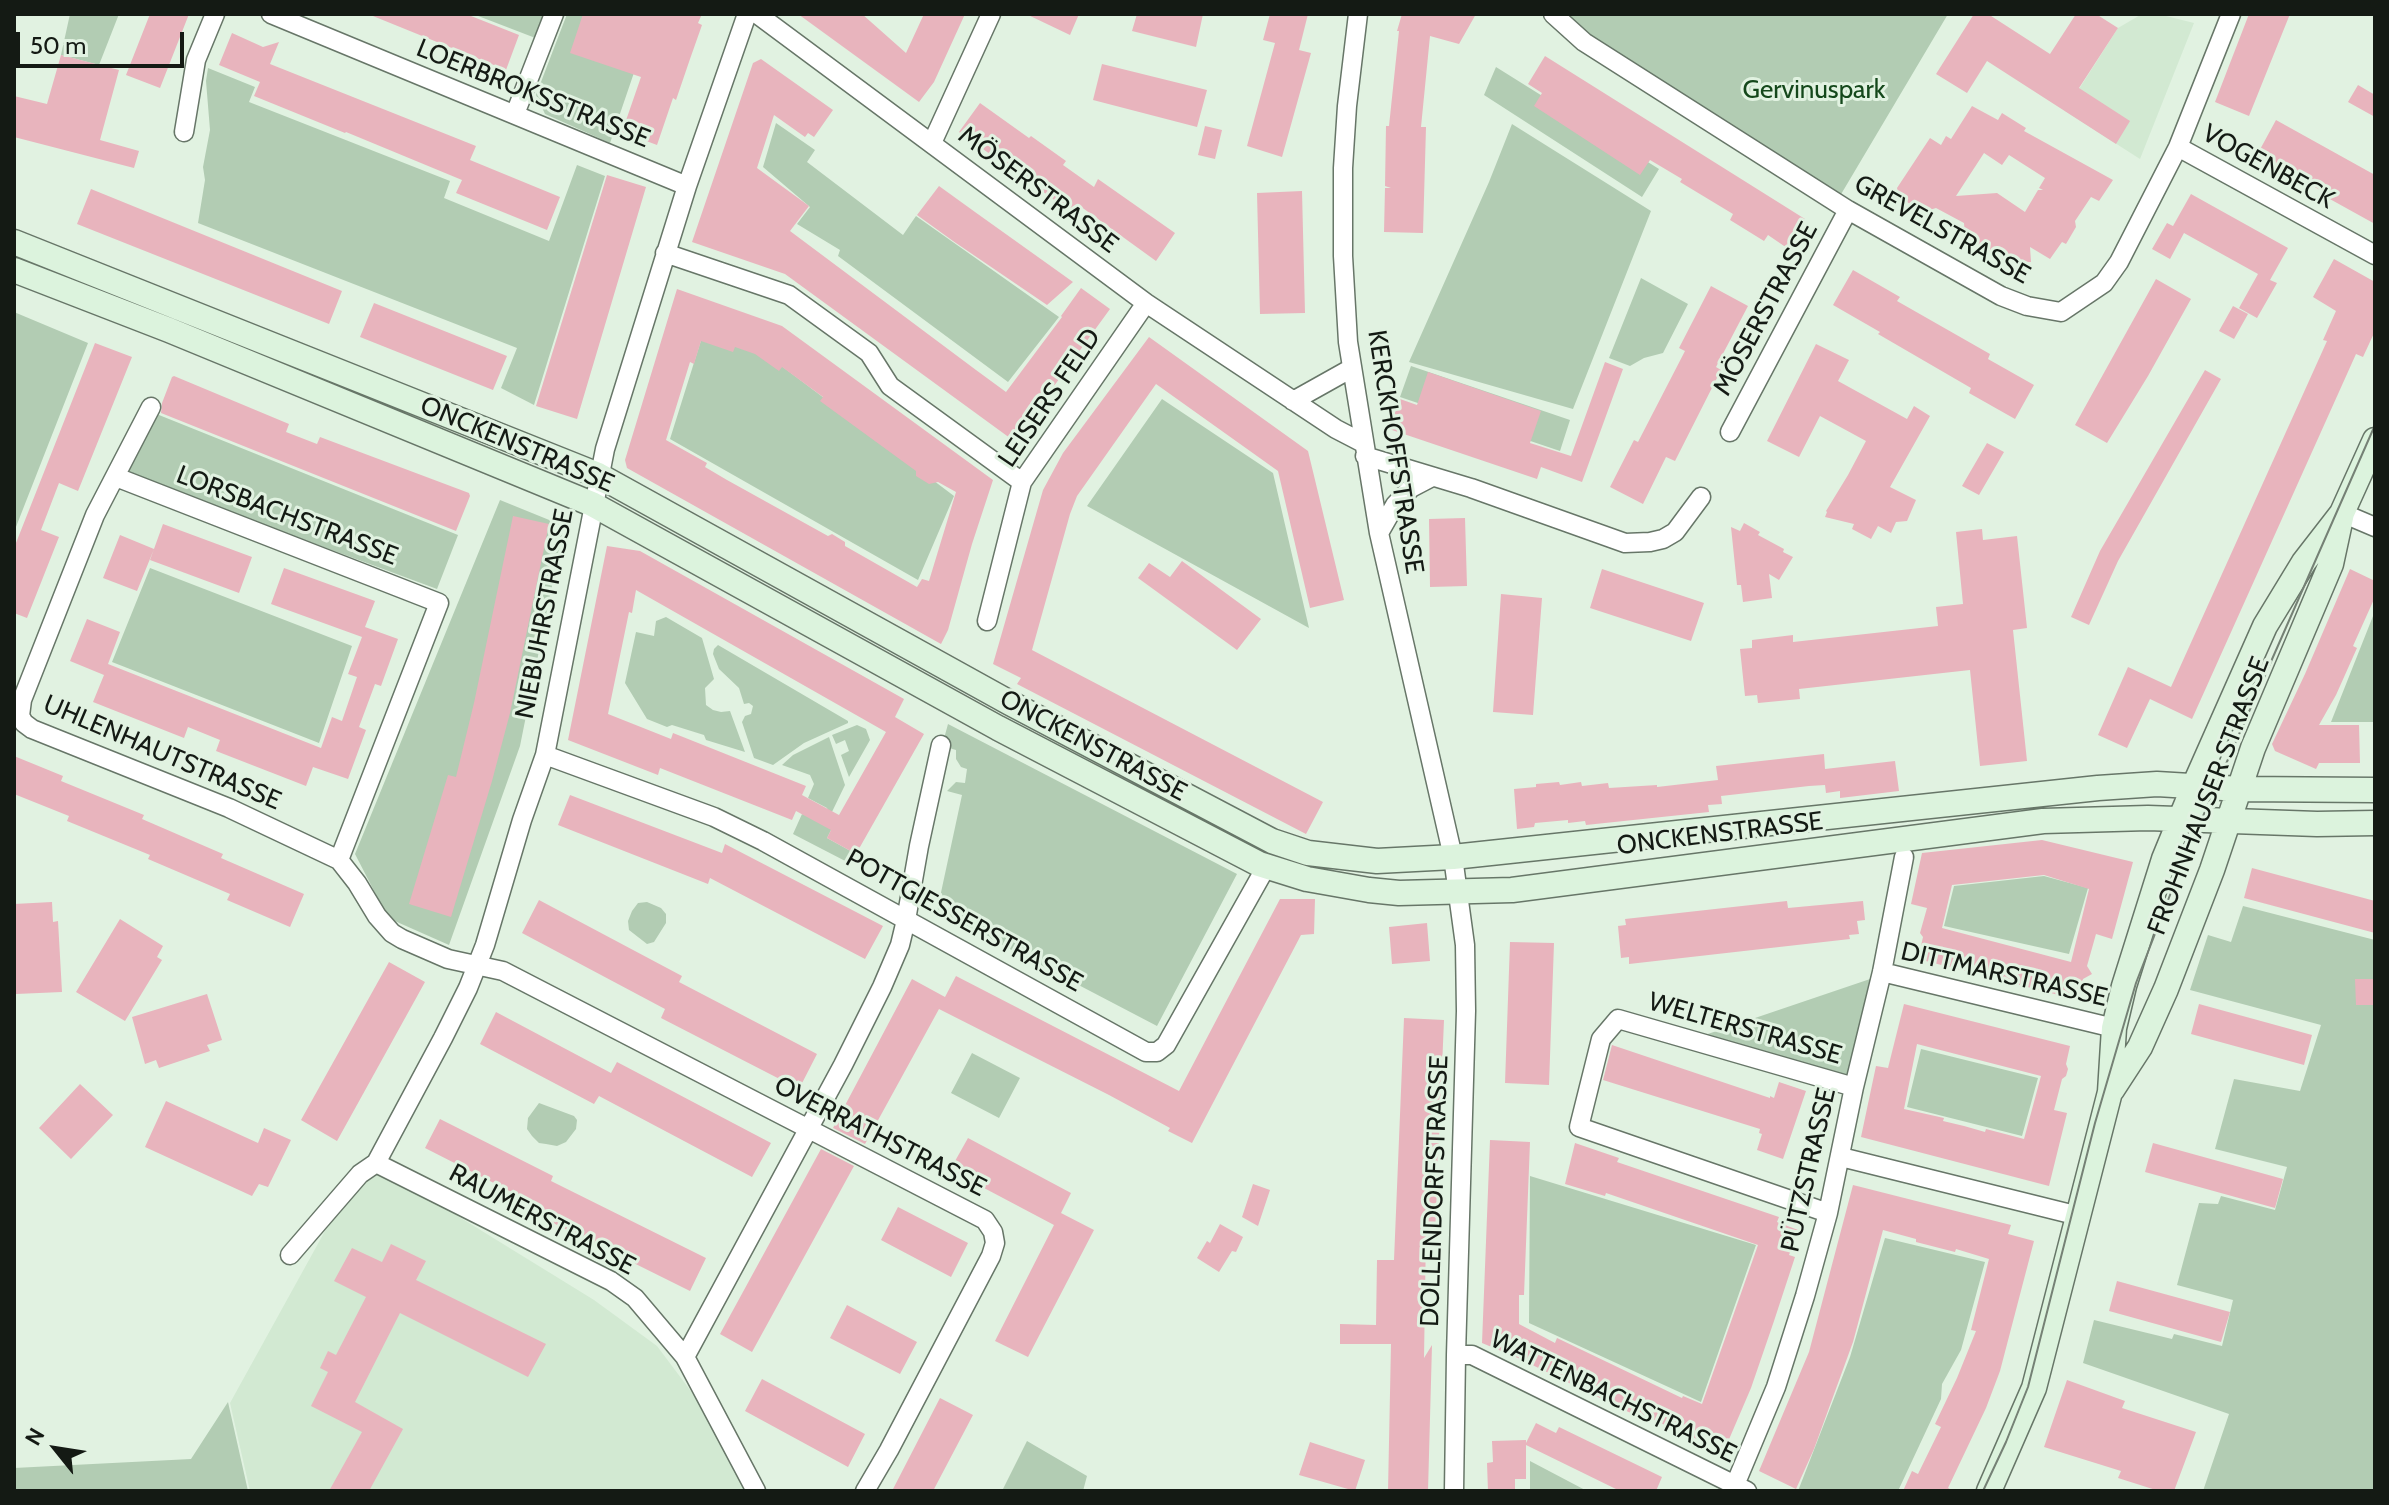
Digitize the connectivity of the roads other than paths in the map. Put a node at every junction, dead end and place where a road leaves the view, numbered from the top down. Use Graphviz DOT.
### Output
graph roads {
  1 [pos="215,14"];
  2 [pos="271,14"];
  3 [pos="554,14"];
  4 [pos="747,14"];
  5 [pos="757,14"];
  6 [pos="991,14"];
  7 [pos="1358,14"];
  8 [pos="1553,14"];
  9 [pos="2231,14"];
  10 [pos="515,114"];
  11 [pos="184,132"];
  12 [pos="932,143"];
  13 [pos="2178,147"];
  14 [pos="687,186"];
  15 [pos="1848,210"];
  16 [pos="14,242"];
  17 [pos="665,253"];
  18 [pos="2375,255"];
  19 [pos="14,270"];
  20 [pos="1146,303"];
  21 [pos="1352,368"];
  22 [pos="1293,401"];
  23 [pos="151,407"];
  24 [pos="1730,432"];
  25 [pos="2375,440"];
  26 [pos="1364,449"];
  27 [pos="598,475"];
  28 [pos="116,477"];
  29 [pos="1432,477"];
  30 [pos="1022,482"];
  31 [pos="1701,497"];
  32 [pos="592,504"];
  33 [pos="2342,513"];
  34 [pos="2375,527"];
  35 [pos="1379,533"];
  36 [pos="987,621"];
  37 [pos="941,745"];
  38 [pos="545,755"];
  39 [pos="2194,786"];
  40 [pos="2240,789"];
  41 [pos="2375,790"];
  42 [pos="2179,820"];
  43 [pos="2228,821"];
  44 [pos="2375,823"];
  45 [pos="1453,857"];
  46 [pos="1904,857"];
  47 [pos="339,860"];
  48 [pos="1266,867"];
  49 [pos="1459,892"];
  50 [pos="906,920"];
  51 [pos="477,965"];
  52 [pos="1882,972"];
  53 [pos="2114,1028"];
  54 [pos="1854,1087"];
  55 [pos="2110,1092"];
  56 [pos="807,1129"];
  57 [pos="1841,1157"];
  58 [pos="376,1163"];
  59 [pos="1828,1213"];
  60 [pos="2079,1216"];
  61 [pos="290,1255"];
  62 [pos="1456,1355"];
  63 [pos="685,1357"];
  64 [pos="1741,1488"];
  65 [pos="756,1491"];
  66 [pos="865,1491"];
  67 [pos="1454,1491"];
  68 [pos="1989,1491"];
  1 -- 11 [label="street"];
  2 -- 10 [label="street, LOERBROKSSTRASSE"];
  3 -- 10 [label="street"];
  4 -- 14 [label="street, NIEBUHRSTRASSE"];
  5 -- 12 [label="street, MÖSERSTRASSE"];
  6 -- 12 [label="street"];
  7 -- 21 [label="street, KERCKHOFFSTRASSE"];
  8 -- 15 [label="street, GREVELSTRASSE"];
  9 -- 13 [label="street, GREVELSTRASSE"];
  10 -- 14 [label="street, LOERBROKSSTRASSE"];
  12 -- 20 [label="street, MÖSERSTRASSE"];
  13 -- 15 [label="street, GREVELSTRASSE"];
  13 -- 18 [label="street, VOGENBECK"];
  14 -- 17 [label="street, NIEBUHRSTRASSE"];
  15 -- 24 [label="street, MÖSERSTRASSE"];
  16 -- 27 [label="main road, ONCKENSTRASSE"];
  17 -- 27 [label="street, NIEBUHRSTRASSE"];
  17 -- 30 [label="street"];
  19 -- 32 [label="main road, ONCKENSTRASSE"];
  20 -- 22 [label="street, MÖSERSTRASSE"];
  20 -- 30 [label="street, LEISERS FELD"];
  21 -- 22 [label="street"];
  21 -- 26 [label="street, KERCKHOFFSTRASSE"];
  22 -- 26 [label="street, MÖSERSTRASSE"];
  23 -- 28 [label="street, UHLENHAUTSTRASSE"];
  25 -- 33 [label="main road, FROHNHAUSER STRASSE"];
  26 -- 29 [label="street, MÖSERSTRASSE"];
  26 -- 35 [label="street, KERCKHOFFSTRASSE"];
  27 -- 32 [label="street, NIEBUHRSTRASSE"];
  27 -- 45 [label="main road, ONCKENSTRASSE"];
  28 -- 47 [label="street, UHLENHAUTSTRASSE"];
  28 -- 47 [label="street, LORSBACHSTRASSE"];
  29 -- 31 [label="street, MÖSERSTRASSE"];
  29 -- 35 [label="street"];
  30 -- 36 [label="street, LEISERS FELD"];
  32 -- 38 [label="street, NIEBUHRSTRASSE"];
  32 -- 48 [label="main road, ONCKENSTRASSE"];
  33 -- 34 [label="street"];
  33 -- 39 [label="main road, FROHNHAUSER STRASSE"];
  33 -- 40 [label="main road, FROHNHAUSER STRASSE"];
  35 -- 45 [label="street, KERCKHOFFSTRASSE"];
  37 -- 50 [label="street"];
  38 -- 50 [label="street, POTTGIESSERSTRASSE"];
  38 -- 51 [label="street, NIEBUHRSTRASSE"];
  39 -- 40 [label="main road, ONCKENSTRASSE"];
  39 -- 42 [label="main road, FROHNHAUSER STRASSE"];
  39 -- 45 [label="main road, ONCKENSTRASSE"];
  40 -- 41 [label="main road, ONCKENSTRASSE"];
  40 -- 43 [label="main road, FROHNHAUSER STRASSE"];
  42 -- 43 [label="main road, ONCKENSTRASSE"];
  42 -- 49 [label="main road, ONCKENSTRASSE"];
  42 -- 53 [label="main road, FROHNHAUSER STRASSE"];
  43 -- 44 [label="main road, ONCKENSTRASSE"];
  43 -- 55 [label="main road, FROHNHAUSER STRASSE"];
  45 -- 49 [label="street, KERCKHOFFSTRASSE"];
  46 -- 52 [label="street, PÜTZSTRASSE"];
  47 -- 51 [label="street, UHLENHAUTSTRASSE"];
  48 -- 49 [label="main road, ONCKENSTRASSE"];
  48 -- 50 [label="street, POTTGIESSERSTRASSE"];
  49 -- 62 [label="street, DOLLENDORFSTRASSE"];
  50 -- 56 [label="street"];
  51 -- 56 [label="street, OVERRATHSTRASSE"];
  51 -- 58 [label="street, NIEBUHRSTRASSE"];
  52 -- 53 [label="street, DITTMARSTRASSE"];
  52 -- 54 [label="street, PÜTZSTRASSE"];
  53 -- 55 [label="main road, FROHNHAUSER STRASSE"];
  54 -- 57 [label="street, PÜTZSTRASSE"];
  54 -- 59 [label="street, WELTERSTRASSE"];
  55 -- 60 [label="main road, FROHNHAUSER STRASSE"];
  56 -- 63 [label="street"];
  56 -- 66 [label="street, OVERRATHSTRASSE"];
  57 -- 59 [label="street, PÜTZSTRASSE"];
  57 -- 60 [label="street"];
  58 -- 61 [label="street"];
  58 -- 63 [label="street, RAUMERSTRASSE"];
  59 -- 64 [label="street, PÜTZSTRASSE"];
  60 -- 68 [label="main road, FROHNHAUSER STRASSE"];
  62 -- 64 [label="street, WATTENBACHSTRASSE"];
  62 -- 67 [label="street, DOLLENDORFSTRASSE"];
  63 -- 65 [label="street, RAUMERSTRASSE"];
}
